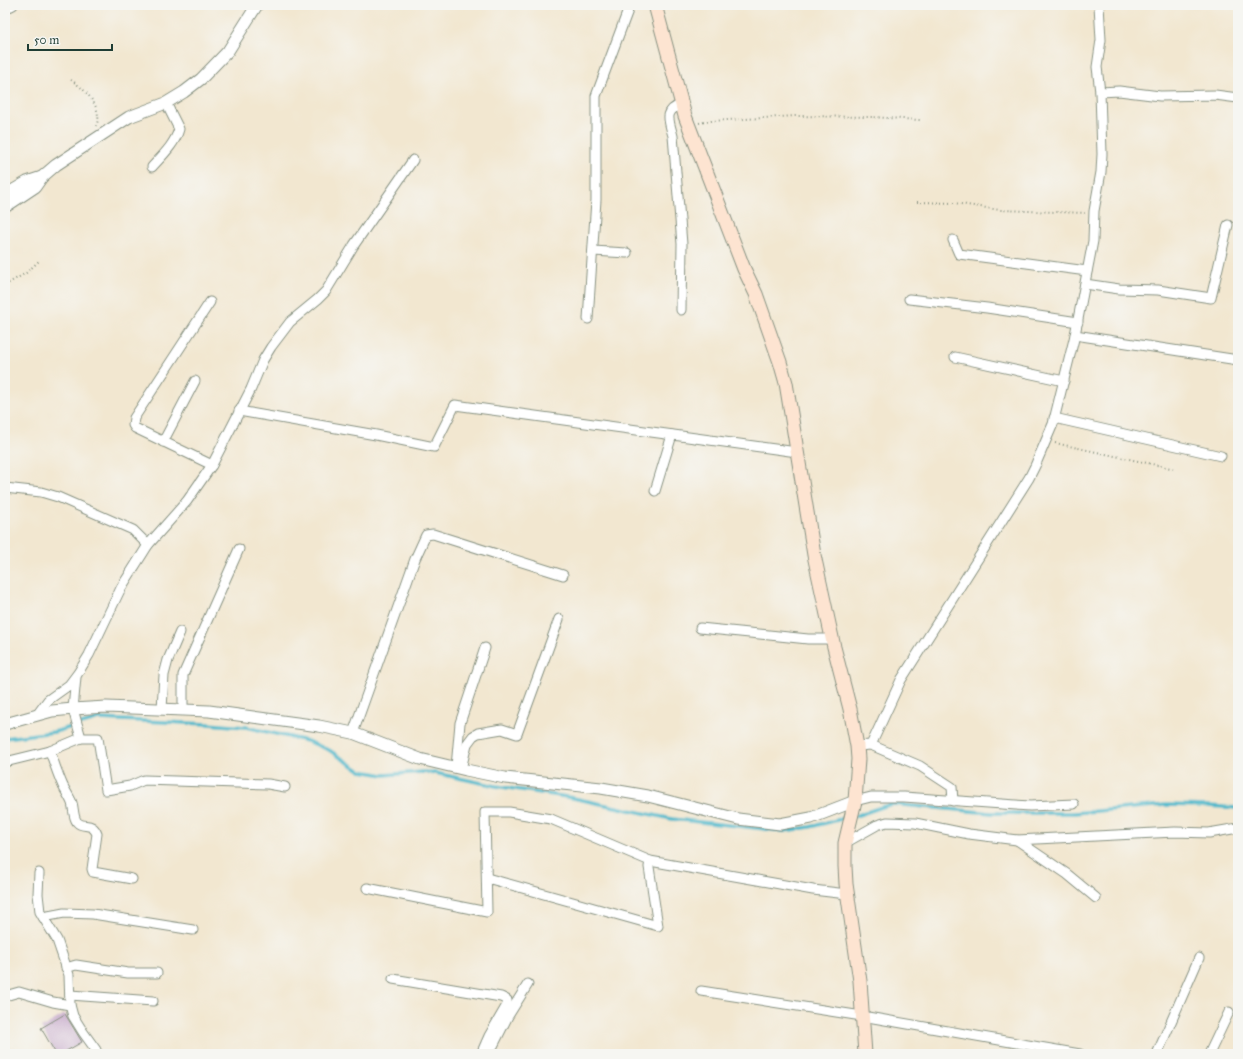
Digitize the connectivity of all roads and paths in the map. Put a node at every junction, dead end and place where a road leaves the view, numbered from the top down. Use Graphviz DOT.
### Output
graph roads {
  1 [pos="257,5"];
  2 [pos="630,5"];
  3 [pos="655,5"];
  4 [pos="1099,5"];
  5 [pos="71,80"];
  6 [pos="1100,92"];
  7 [pos="1238,98"];
  8 [pos="166,103"];
  9 [pos="682,104"];
  10 [pos="920,120"];
  11 [pos="688,124"];
  12 [pos="96,139"];
  13 [pos="413,160"];
  14 [pos="152,167"];
  15 [pos="42,177"];
  16 [pos="5,195"];
  17 [pos="917,202"];
  18 [pos="5,207"];
  19 [pos="1094,214"];
  20 [pos="1228,224"];
  21 [pos="953,240"];
  22 [pos="593,251"];
  23 [pos="627,253"];
  24 [pos="40,260"];
  25 [pos="1087,271"];
  26 [pos="1085,284"];
  27 [pos="5,285"];
  28 [pos="909,299"];
  29 [pos="210,302"];
  30 [pos="681,310"];
  31 [pos="588,319"];
  32 [pos="1078,322"];
  33 [pos="1075,336"];
  34 [pos="955,357"];
  35 [pos="1238,360"];
  36 [pos="195,381"];
  37 [pos="1064,381"];
  38 [pos="239,411"];
  39 [pos="1054,418"];
  40 [pos="672,435"];
  41 [pos="1046,441"];
  42 [pos="163,442"];
  43 [pos="797,452"];
  44 [pos="1222,456"];
  45 [pos="212,465"];
  46 [pos="1175,469"];
  47 [pos="5,488"];
  48 [pos="655,491"];
  49 [pos="148,545"];
  50 [pos="239,549"];
  51 [pos="563,575"];
  52 [pos="559,619"];
  53 [pos="700,628"];
  54 [pos="180,632"];
  55 [pos="832,639"];
  56 [pos="484,648"];
  57 [pos="76,676"];
  58 [pos="162,709"];
  59 [pos="183,710"];
  60 [pos="73,713"];
  61 [pos="36,715"];
  62 [pos="5,724"];
  63 [pos="353,733"];
  64 [pos="80,736"];
  65 [pos="871,745"];
  66 [pos="857,746"];
  67 [pos="50,751"];
  68 [pos="5,762"];
  69 [pos="459,768"];
  70 [pos="285,787"];
  71 [pos="855,801"];
  72 [pos="954,801"];
  73 [pos="1074,804"];
  74 [pos="1238,828"];
  75 [pos="1017,840"];
  76 [pos="845,843"];
  77 [pos="650,861"];
  78 [pos="39,873"];
  79 [pos="486,878"];
  80 [pos="132,879"];
  81 [pos="367,888"];
  82 [pos="847,894"];
  83 [pos="1096,898"];
  84 [pos="43,917"];
  85 [pos="192,930"];
  86 [pos="1199,958"];
  87 [pos="66,968"];
  88 [pos="157,973"];
  89 [pos="393,979"];
  90 [pos="528,984"];
  91 [pos="701,991"];
  92 [pos="70,995"];
  93 [pos="5,996"];
  94 [pos="153,1001"];
  95 [pos="70,1005"];
  96 [pos="1230,1012"];
  97 [pos="862,1016"];
  98 [pos="97,1054"];
  99 [pos="481,1054"];
  100 [pos="489,1054"];
  101 [pos="865,1054"];
  102 [pos="1080,1054"];
  103 [pos="1157,1054"];
  104 [pos="1209,1054"];
  1 -- 8 [label="street"];
  2 -- 22 [label="street"];
  3 -- 9 [label="main road"];
  4 -- 6 [label="street"];
  5 -- 12 [label="path"];
  6 -- 7 [label="street"];
  6 -- 19 [label="street"];
  8 -- 12 [label="street"];
  8 -- 14 [label="street"];
  9 -- 11 [label="main road"];
  9 -- 30 [label="street"];
  10 -- 11 [label="path"];
  11 -- 43 [label="main road"];
  12 -- 15 [label="street"];
  13 -- 38 [label="street"];
  15 -- 16 [label="street"];
  15 -- 18 [label="street"];
  17 -- 19 [label="path"];
  19 -- 25 [label="street"];
  20 -- 26 [label="street"];
  21 -- 25 [label="street"];
  22 -- 23 [label="street"];
  22 -- 31 [label="street"];
  24 -- 27 [label="path"];
  25 -- 26 [label="street"];
  26 -- 32 [label="street"];
  28 -- 32 [label="street"];
  29 -- 42 [label="street"];
  32 -- 33 [label="street"];
  33 -- 35 [label="street"];
  33 -- 37 [label="street"];
  34 -- 37 [label="street"];
  36 -- 42 [label="street"];
  37 -- 39 [label="street"];
  38 -- 40 [label="street"];
  38 -- 45 [label="street"];
  39 -- 41 [label="street"];
  39 -- 44 [label="street"];
  40 -- 43 [label="street"];
  40 -- 48 [label="street"];
  41 -- 46 [label="path"];
  41 -- 65 [label="street"];
  42 -- 45 [label="street"];
  43 -- 55 [label="main road"];
  45 -- 49 [label="street"];
  47 -- 49 [label="street"];
  49 -- 57 [label="street"];
  50 -- 59 [label="street"];
  51 -- 63 [label="street"];
  52 -- 69 [label="street"];
  53 -- 55 [label="street"];
  54 -- 58 [label="street"];
  55 -- 66 [label="main road"];
  56 -- 69 [label="street"];
  57 -- 60 [label="street"];
  57 -- 61 [label="street"];
  58 -- 59 [label="street"];
  58 -- 60 [label="street"];
  59 -- 63 [label="street"];
  60 -- 61 [label="street"];
  60 -- 64 [label="street"];
  61 -- 62 [label="street"];
  63 -- 69 [label="street"];
  64 -- 67 [label="street"];
  64 -- 70 [label="street"];
  65 -- 66 [label="street"];
  65 -- 72 [label="street"];
  66 -- 71 [label="main road"];
  67 -- 68 [label="street"];
  67 -- 80 [label="street"];
  69 -- 71 [label="street"];
  71 -- 72 [label="street"];
  71 -- 76 [label="main road"];
  72 -- 73 [label="street"];
  74 -- 75 [label="street"];
  75 -- 76 [label="street"];
  75 -- 83 [label="street"];
  76 -- 82 [label="main road"];
  77 -- 79 [label="street"];
  77 -- 79 [label="street"];
  77 -- 82 [label="street"];
  78 -- 84 [label="street"];
  79 -- 81 [label="street"];
  82 -- 97 [label="main road"];
  84 -- 85 [label="street"];
  84 -- 87 [label="street"];
  86 -- 103 [label="street"];
  87 -- 88 [label="street"];
  87 -- 92 [label="street"];
  89 -- 99 [label="street"];
  90 -- 100 [label="street"];
  91 -- 97 [label="street"];
  92 -- 94 [label="street"];
  92 -- 95 [label="street"];
  93 -- 95 [label="street"];
  95 -- 98 [label="street"];
  96 -- 104 [label="street"];
  97 -- 101 [label="main road"];
  97 -- 102 [label="street"];
}
